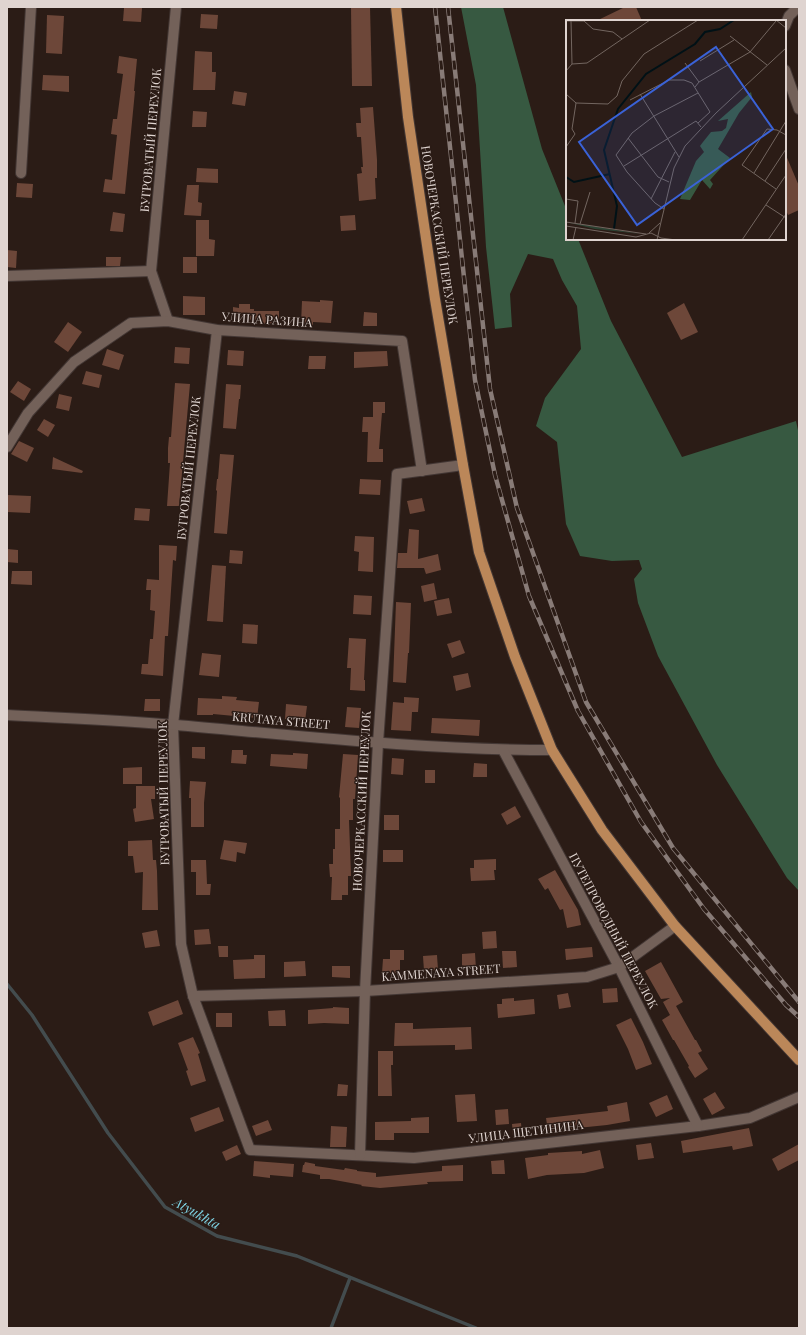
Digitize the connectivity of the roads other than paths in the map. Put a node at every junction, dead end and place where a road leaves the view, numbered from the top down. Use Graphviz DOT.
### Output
graph roads {
  1 [pos="31,7"];
  2 [pos="176,7"];
  3 [pos="396,7"];
  4 [pos="798,7"];
  5 [pos="787,21"];
  6 [pos="786,73"];
  7 [pos="799,108"];
  8 [pos="21,173"];
  9 [pos="151,272"];
  10 [pos="7,276"];
  11 [pos="168,322"];
  12 [pos="217,330"];
  13 [pos="7,447"];
  14 [pos="463,465"];
  15 [pos="422,471"];
  16 [pos="7,715"];
  17 [pos="173,725"];
  18 [pos="378,743"];
  19 [pos="503,750"];
  20 [pos="552,750"];
  21 [pos="675,926"];
  22 [pos="619,967"];
  23 [pos="365,991"];
  24 [pos="193,996"];
  25 [pos="799,1060"];
  26 [pos="799,1096"];
  27 [pos="698,1126"];
  28 [pos="250,1150"];
  29 [pos="360,1155"];
  1 -- 8 [label="street"];
  2 -- 9 [label="street, БУГРОВАТЫЙ ПЕРЕУЛОК"];
  3 -- 14 [label="main road, НОВОЧЕРКАССКИЙ ПЕРЕУЛОК"];
  4 -- 5 [label="street"];
  6 -- 7 [label="street"];
  9 -- 10 [label="street"];
  9 -- 11 [label="street, БУГРОВАТЫЙ ПЕРЕУЛОК"];
  11 -- 12 [label="street, УЛИЦА РАЗИНА"];
  11 -- 13 [label="street, УЛИЦА РАЗИНА"];
  12 -- 15 [label="street, УЛИЦА РАЗИНА"];
  12 -- 17 [label="street, БУГРОВАТЫЙ ПЕРЕУЛОК"];
  14 -- 15 [label="street, НОВОЧЕРКАССКИЙ ПЕРЕУЛОК"];
  14 -- 20 [label="main road, НОВОЧЕРКАССКИЙ ПЕРЕУЛОК"];
  15 -- 18 [label="street, НОВОЧЕРКАССКИЙ ПЕРЕУЛОК"];
  16 -- 17 [label="street, KRUTAYA STREET"];
  17 -- 18 [label="street, KRUTAYA STREET"];
  17 -- 24 [label="street, БУГРОВАТЫЙ ПЕРЕУЛОК"];
  18 -- 19 [label="street, KRUTAYA STREET"];
  18 -- 23 [label="street, НОВОЧЕРКАССКИЙ ПЕРЕУЛОК"];
  19 -- 20 [label="street, KRUTAYA STREET"];
  19 -- 22 [label="street, ПУТЕПРОВОДНЫЙ ПЕРЕУЛОК"];
  20 -- 21 [label="main road, НОВОЧЕРКАССКИЙ ПЕРЕУЛОК"];
  21 -- 22 [label="street, KAMMENAYA STREET"];
  21 -- 25 [label="main road, НОВОЧЕРКАССКИЙ ПЕРЕУЛОК"];
  22 -- 23 [label="street, KAMMENAYA STREET"];
  22 -- 27 [label="street, ПУТЕПРОВОДНЫЙ ПЕРЕУЛОК"];
  23 -- 24 [label="street, KAMMENAYA STREET"];
  23 -- 29 [label="street, НОВОЧЕРКАССКИЙ ПЕРЕУЛОК"];
  24 -- 28 [label="street, БУГРОВАТЫЙ ПЕРЕУЛОК"];
  26 -- 27 [label="street, УЛИЦА ЩЕТИНИНА"];
  27 -- 29 [label="street, УЛИЦА ЩЕТИНИНА"];
  28 -- 29 [label="street, УЛИЦА ЩЕТИНИНА"];
}
